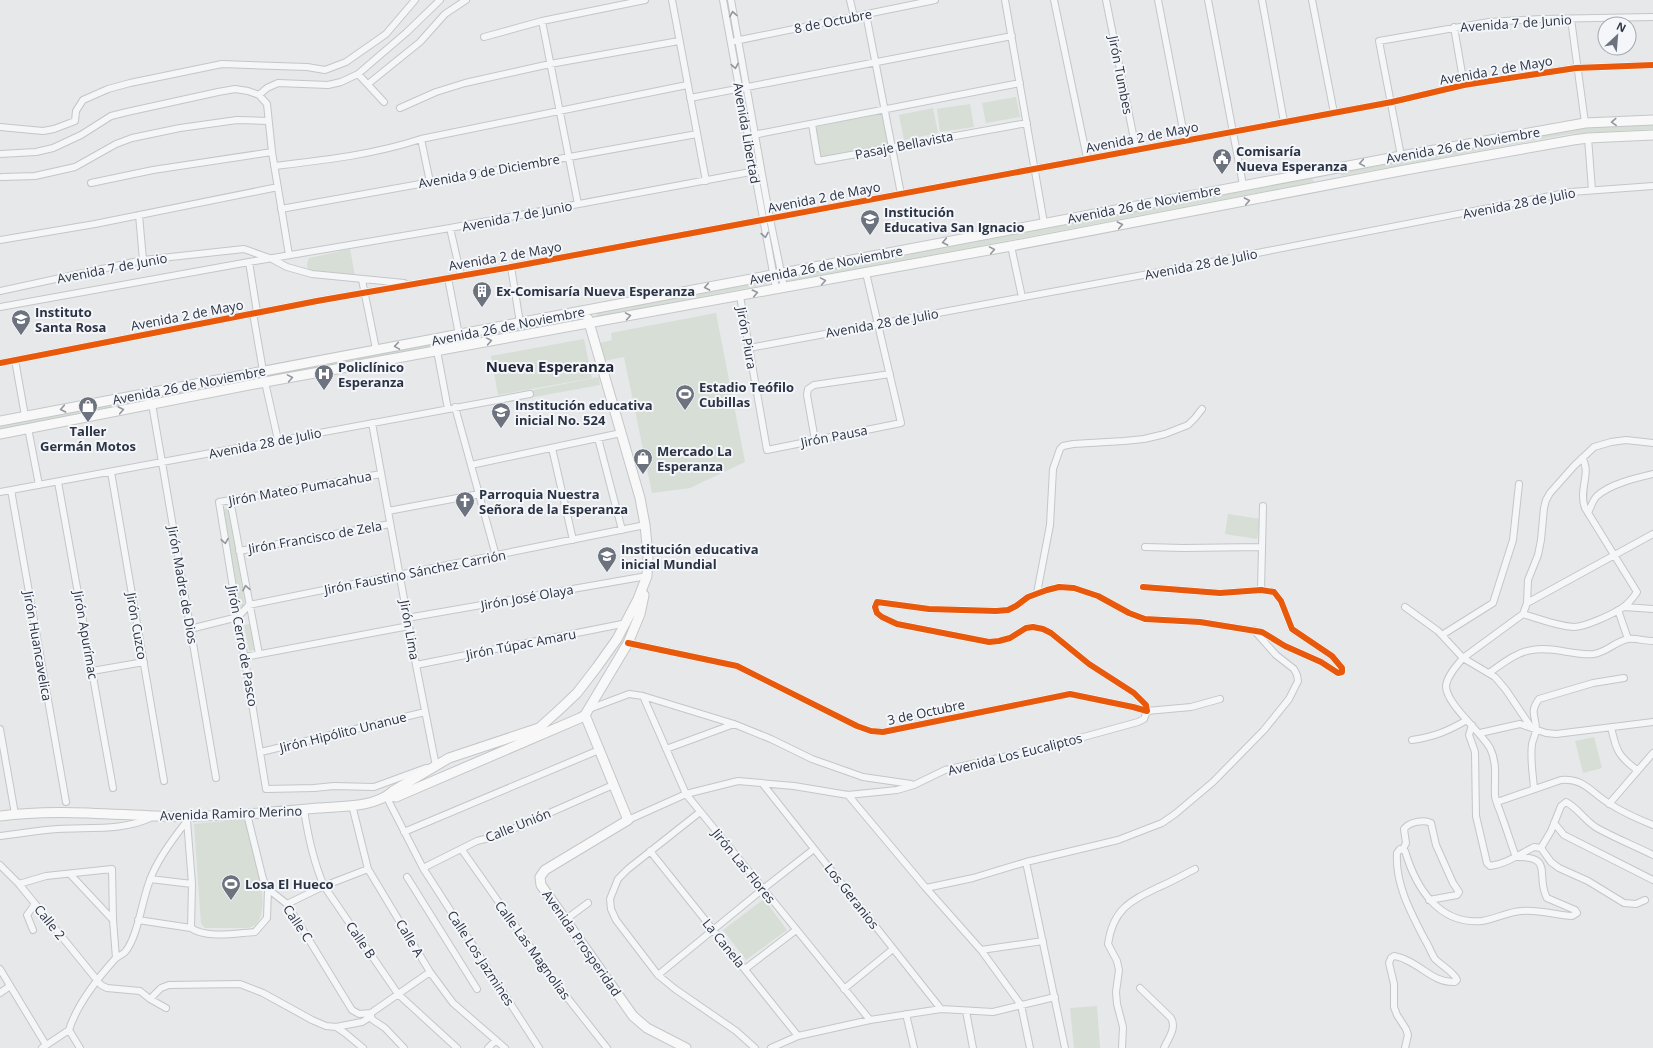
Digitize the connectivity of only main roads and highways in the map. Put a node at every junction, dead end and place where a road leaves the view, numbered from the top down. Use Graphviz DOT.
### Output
graph roads {
  1 [pos="1653,120"];
  2 [pos="1653,135"];
  3 [pos="1328,169"];
  4 [pos="1331,185"];
  5 [pos="585,311"];
  6 [pos="589,323"];
  7 [pos="0,421"];
  8 [pos="0,434"];
  9 [pos="646,576"];
  10 [pos="587,712"];
  11 [pos="387,796"];
  12 [pos="0,816"];
  13 [pos="686,1048"];
  1 -- 3 [label="main road, Avenida 26 de Noviembre, one-way"];
  2 -- 4 [label="main road, Avenida 26 de Noviembre"];
  3 -- 4 [label="main road"];
  3 -- 5 [label="main road, Avenida 26 de Noviembre, one-way"];
  6 -- 4 [label="main road, Avenida 26 de Noviembre, one-way"];
  5 -- 6 [label="main road, Avenida Ramiro Merino"];
  5 -- 7 [label="main road, Avenida 26 de Noviembre, one-way"];
  8 -- 6 [label="main road, Avenida 26 de Noviembre, one-way"];
  6 -- 9 [label="main road, Avenida Ramiro Merino"];
  9 -- 10 [label="main road, Avenida Ramiro Merino"];
  9 -- 11 [label="main road, Avenida Ramiro Merino"];
  10 -- 11 [label="main road, Avenida Ramiro Merino"];
  10 -- 13 [label="main road, Avenida Prosperidad"];
  11 -- 12 [label="main road, Avenida Ramiro Merino"];
}
